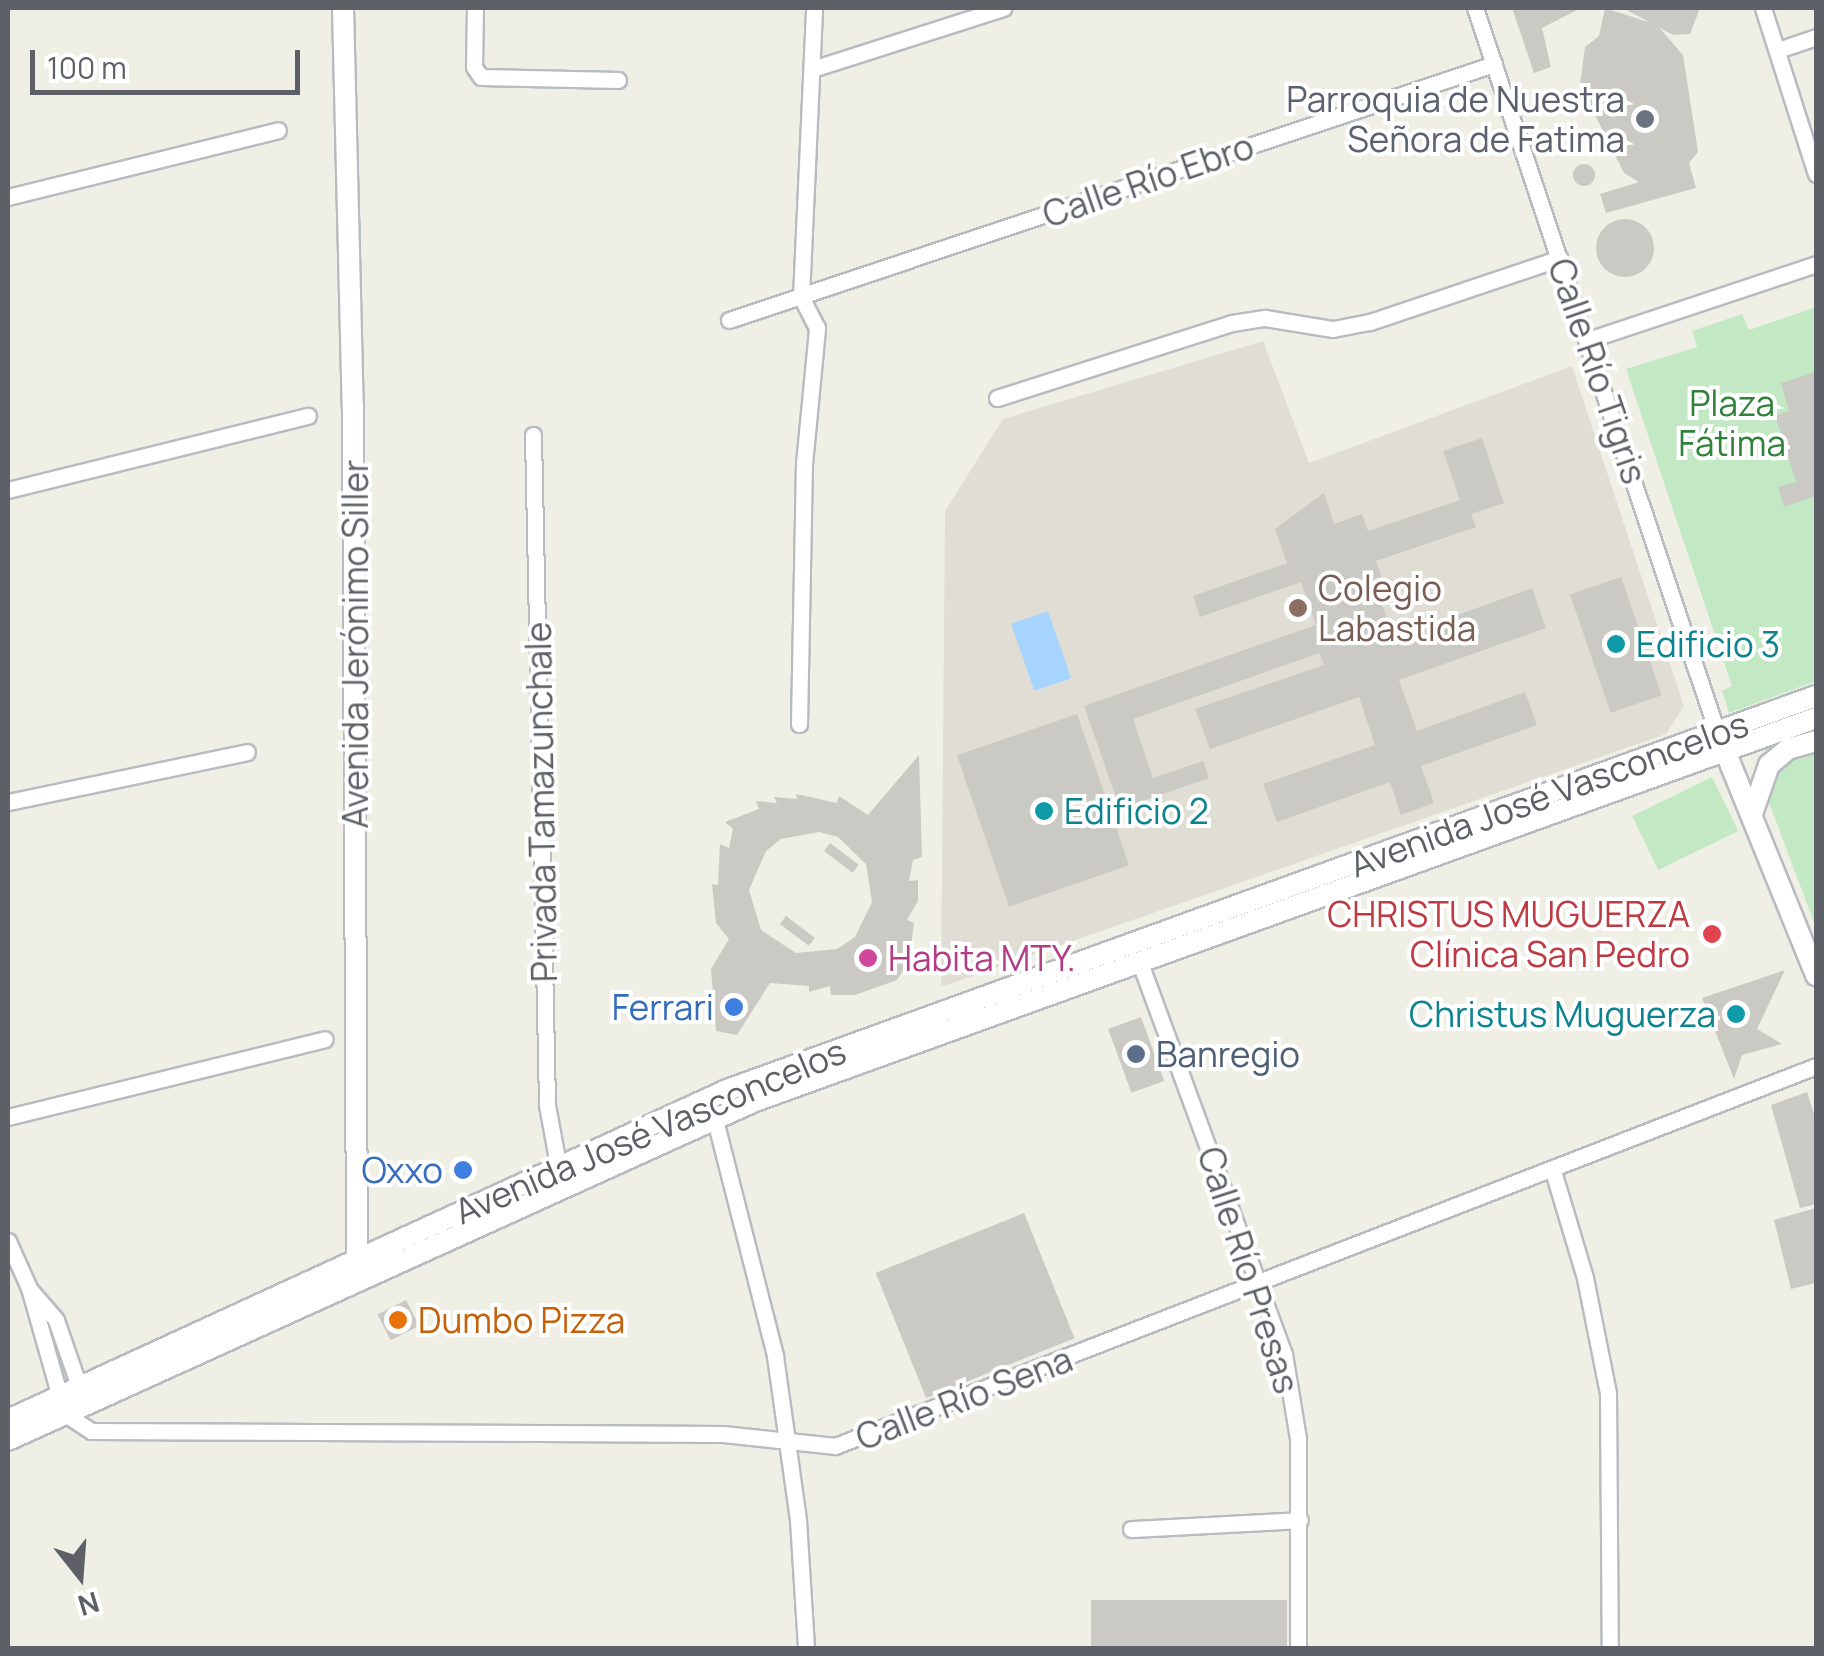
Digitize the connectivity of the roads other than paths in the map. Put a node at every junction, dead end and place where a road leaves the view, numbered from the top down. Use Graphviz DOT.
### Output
graph roads {
  1 [pos="343,8"];
  2 [pos="475,8"];
  3 [pos="814,8"];
  4 [pos="1002,8"];
  5 [pos="1475,8"];
  6 [pos="1763,8"];
  7 [pos="1816,37"];
  8 [pos="1778,50"];
  9 [pos="1494,64"];
  10 [pos="812,68"];
  11 [pos="618,80"];
  12 [pos="278,130"];
  13 [pos="1816,174"];
  14 [pos="8,197"];
  15 [pos="1560,258"];
  16 [pos="1816,264"];
  17 [pos="801,297"];
  18 [pos="729,320"];
  19 [pos="1588,340"];
  20 [pos="997,398"];
  21 [pos="308,416"];
  22 [pos="534,436"];
  23 [pos="8,490"];
  24 [pos="1816,696"];
  25 [pos="1816,718"];
  26 [pos="799,724"];
  27 [pos="1816,740"];
  28 [pos="1722,743"];
  29 [pos="247,752"];
  30 [pos="8,802"];
  31 [pos="1752,814"];
  32 [pos="1140,963"];
  33 [pos="1816,975"];
  34 [pos="325,1040"];
  35 [pos="1816,1066"];
  36 [pos="711,1108"];
  37 [pos="8,1116"];
  38 [pos="1553,1170"];
  39 [pos="560,1177"];
  40 [pos="8,1241"];
  41 [pos="357,1270"];
  42 [pos="1260,1283"];
  43 [pos="28,1288"];
  44 [pos="82,1396"];
  45 [pos="61,1405"];
  46 [pos="8,1420"];
  47 [pos="8,1440"];
  48 [pos="788,1441"];
  49 [pos="1300,1520"];
  50 [pos="1131,1529"];
  51 [pos="806,1648"];
  52 [pos="1298,1648"];
  53 [pos="1610,1648"];
  1 -- 41 [label="main road, Avenida Jerónimo Siller"];
  2 -- 11 [label="street"];
  3 -- 10 [label="street"];
  4 -- 10 [label="street"];
  5 -- 9 [label="street, Calle Río Tigris"];
  6 -- 8 [label="street"];
  7 -- 8 [label="street"];
  8 -- 13 [label="street"];
  9 -- 15 [label="street, Calle Río Tigris"];
  9 -- 17 [label="street, Calle Río Ebro"];
  10 -- 17 [label="street"];
  12 -- 14 [label="street"];
  15 -- 19 [label="street, Calle Río Tigris"];
  15 -- 20 [label="street"];
  16 -- 19 [label="street"];
  17 -- 18 [label="street, Calle Río Ebro"];
  17 -- 26 [label="street"];
  19 -- 28 [label="street, Calle Río Tigris"];
  21 -- 23 [label="street"];
  22 -- 39 [label="street, Privada Tamazunchale"];
  24 -- 28 [label="main road, Avenida José Vasconcelos"];
  25 -- 28 [label="main road, Avenida José Vasconcelos"];
  27 -- 31 [label="main road"];
  28 -- 31 [label="main road"];
  28 -- 32 [label="main road, Avenida José Vasconcelos"];
  28 -- 36 [label="main road, Avenida José Vasconcelos"];
  29 -- 30 [label="street"];
  31 -- 33 [label="main road"];
  32 -- 36 [label="main road, Avenida José Vasconcelos"];
  32 -- 42 [label="street, Calle Río Presas"];
  34 -- 37 [label="street"];
  35 -- 38 [label="street, Calle Río Sena"];
  36 -- 39 [label="main road, Avenida José Vasconcelos"];
  36 -- 48 [label="street"];
  38 -- 42 [label="street, Calle Río Sena"];
  38 -- 53 [label="street"];
  39 -- 41 [label="main road, Avenida José Vasconcelos"];
  40 -- 43 [label="street"];
  41 -- 44 [label="main road, Avenida José Vasconcelos"];
  42 -- 48 [label="street, Calle Río Sena"];
  42 -- 49 [label="street, Calle Río Presas"];
  43 -- 44 [label="street"];
  43 -- 45 [label="street"];
  44 -- 45 [label="main road, Avenida José Vasconcelos"];
  45 -- 46 [label="main road, Avenida José Vasconcelos"];
  45 -- 47 [label="main road, Avenida José Vasconcelos"];
  45 -- 48 [label="street, Calle Río Sena"];
  48 -- 51 [label="street"];
  49 -- 50 [label="street"];
  49 -- 52 [label="street, Calle Río Presas"];
}
